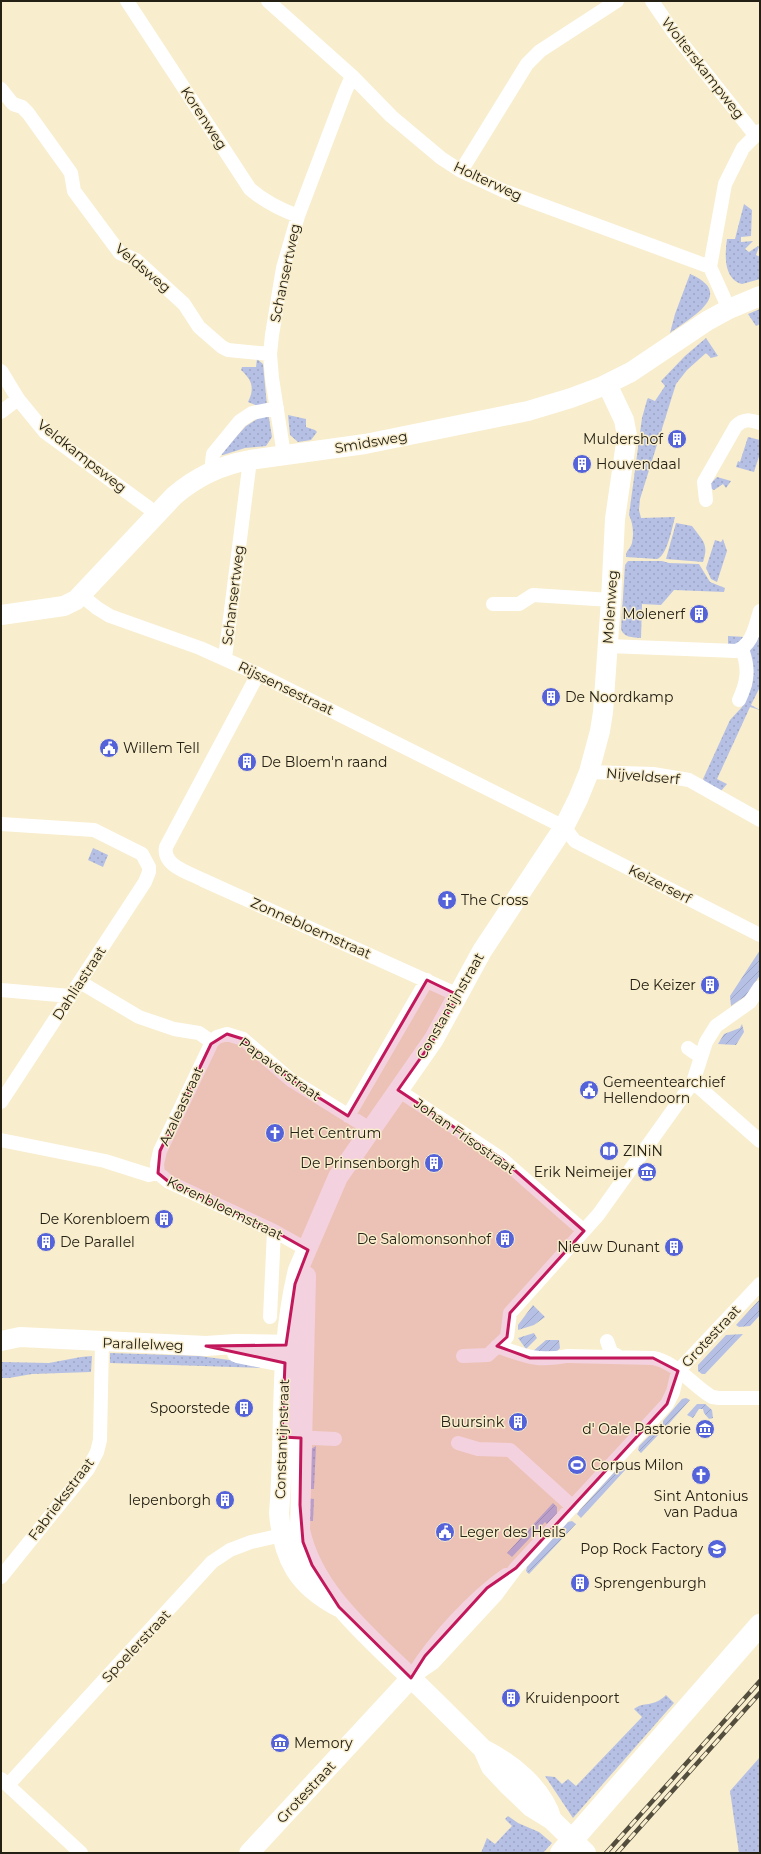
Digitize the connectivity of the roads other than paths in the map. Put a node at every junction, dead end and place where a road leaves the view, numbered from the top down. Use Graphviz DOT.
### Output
graph roads {
  1 [pos="127,1"];
  2 [pos="617,1"];
  3 [pos="652,1"];
  4 [pos="274,3"];
  5 [pos="352,76"];
  6 [pos="1,89"];
  7 [pos="757,133"];
  8 [pos="461,171"];
  9 [pos="298,216"];
  10 [pos="710,267"];
  11 [pos="760,296"];
  12 [pos="729,309"];
  13 [pos="270,354"];
  14 [pos="1,371"];
  15 [pos="610,390"];
  16 [pos="18,399"];
  17 [pos="277,408"];
  18 [pos="1,412"];
  19 [pos="760,423"];
  20 [pos="284,455"];
  21 [pos="250,460"];
  22 [pos="214,470"];
  23 [pos="706,500"];
  24 [pos="157,514"];
  25 [pos="81,595"];
  26 [pos="612,600"];
  27 [pos="492,604"];
  28 [pos="760,611"];
  29 [pos="1,615"];
  30 [pos="608,646"];
  31 [pos="742,649"];
  32 [pos="225,658"];
  33 [pos="258,674"];
  34 [pos="739,700"];
  35 [pos="588,772"];
  36 [pos="760,820"];
  37 [pos="1,824"];
  38 [pos="564,827"];
  39 [pos="760,935"];
  40 [pos="427,980"];
  41 [pos="80,982"];
  42 [pos="760,987"];
  43 [pos="1,990"];
  44 [pos="458,994"];
  45 [pos="70,996"];
  46 [pos="212,1042"];
  47 [pos="688,1048"];
  48 [pos="701,1058"];
  49 [pos="693,1082"];
  50 [pos="398,1090"];
  51 [pos="1,1102"];
  52 [pos="348,1116"];
  53 [pos="370,1129"];
  54 [pos="1,1140"];
  55 [pos="760,1141"];
  56 [pos="158,1173"];
  57 [pos="274,1231"];
  58 [pos="584,1231"];
  59 [pos="308,1250"];
  60 [pos="760,1284"];
  61 [pos="270,1318"];
  62 [pos="1,1341"];
  63 [pos="79,1341"];
  64 [pos="607,1341"];
  65 [pos="102,1342"];
  66 [pos="1,1345"];
  67 [pos="497,1346"];
  68 [pos="294,1355"];
  69 [pos="463,1356"];
  70 [pos="618,1356"];
  71 [pos="678,1371"];
  72 [pos="760,1398"];
  73 [pos="292,1437"];
  74 [pos="335,1439"];
  75 [pos="458,1443"];
  76 [pos="573,1507"];
  77 [pos="291,1533"];
  78 [pos="1,1577"];
  79 [pos="760,1624"];
  80 [pos="760,1641"];
  81 [pos="411,1678"];
  82 [pos="4,1782"];
  83 [pos="81,1853"];
  84 [pos="249,1853"];
  85 [pos="562,1853"];
  86 [pos="576,1853"];
  87 [pos="586,1853"];
  1 -- 9 [label="street, Korenweg"];
  2 -- 8 [label="street"];
  3 -- 7 [label="street, Wolterskampweg"];
  4 -- 5 [label="street, Holterweg"];
  5 -- 8 [label="street, Holterweg"];
  5 -- 9 [label="street, Schansertweg"];
  6 -- 13 [label="street, Veldsweg"];
  7 -- 10 [label="street"];
  8 -- 10 [label="street, Holterweg"];
  9 -- 13 [label="street, Schansertweg"];
  10 -- 12 [label="street"];
  11 -- 12 [label="street, Smidsweg"];
  12 -- 15 [label="street, Smidsweg"];
  13 -- 17 [label="street, Schansertweg"];
  14 -- 16 [label="street, Veldkampsweg"];
  15 -- 20 [label="street, Smidsweg"];
  15 -- 26 [label="street, Molenweg"];
  16 -- 18 [label="street"];
  16 -- 24 [label="street, Veldkampsweg"];
  17 -- 20 [label="street, Schansertweg"];
  17 -- 22 [label="street"];
  19 -- 23 [label="street"];
  20 -- 21 [label="street, Smidsweg"];
  21 -- 22 [label="street, Smidsweg"];
  21 -- 32 [label="street, Schansertweg"];
  22 -- 24 [label="street, Smidsweg"];
  24 -- 25 [label="street, Smidsweg"];
  25 -- 29 [label="street"];
  25 -- 32 [label="street, Rijssensestraat"];
  26 -- 27 [label="street"];
  26 -- 30 [label="street, Molenweg"];
  28 -- 31 [label="street"];
  30 -- 31 [label="street"];
  30 -- 35 [label="street, Molenweg"];
  31 -- 34 [label="street"];
  32 -- 33 [label="street, Rijssensestraat"];
  33 -- 38 [label="street, Rijssensestraat"];
  33 -- 40 [label="street, Zonnebloemstraat"];
  35 -- 36 [label="street, Nijveldserf"];
  35 -- 38 [label="street, Molenweg"];
  37 -- 41 [label="street, Dahliastraat"];
  38 -- 39 [label="street, Keizerserf"];
  38 -- 44 [label="street, Constantijnstraat"];
  40 -- 44 [label="street, Zonnebloemstraat"];
  40 -- 52 [label="street"];
  41 -- 45 [label="street, Dahliastraat"];
  41 -- 46 [label="street"];
  42 -- 48 [label="street"];
  43 -- 45 [label="street"];
  44 -- 50 [label="street, Constantijnstraat"];
  45 -- 51 [label="street, Dahliastraat"];
  46 -- 52 [label="street, Papaverstraat"];
  46 -- 56 [label="street, Azaleastraat"];
  47 -- 48 [label="street"];
  48 -- 49 [label="street"];
  49 -- 55 [label="street"];
  49 -- 58 [label="street"];
  50 -- 53 [label="street, Constantijnstraat"];
  50 -- 58 [label="street, Johan Frisostraat"];
  52 -- 53 [label="street, Papaverstraat"];
  53 -- 59 [label="street, Constantijnstraat"];
  54 -- 56 [label="street, Korenbloemstraat"];
  56 -- 57 [label="street, Korenbloemstraat"];
  57 -- 59 [label="street, Korenbloemstraat"];
  57 -- 61 [label="street"];
  58 -- 67 [label="street"];
  59 -- 68 [label="street, Constantijnstraat"];
  60 -- 71 [label="street, Grotestraat"];
  62 -- 63 [label="street, Parallelweg"];
  63 -- 65 [label="street, Parallelweg"];
  63 -- 66 [label="street, Parallelweg"];
  64 -- 70 [label="street"];
  65 -- 68 [label="street, Parallelweg"];
  65 -- 78 [label="street, Fabrieksstraat"];
  67 -- 69 [label="street"];
  67 -- 70 [label="street"];
  68 -- 73 [label="street, Constantijnstraat"];
  70 -- 71 [label="street"];
  71 -- 72 [label="street, Grotestraat"];
  71 -- 76 [label="street, Grotestraat"];
  73 -- 74 [label="street"];
  73 -- 77 [label="street, Constantijnstraat"];
  75 -- 76 [label="street"];
  76 -- 81 [label="street, Grotestraat"];
  77 -- 81 [label="street, Constantijnstraat"];
  77 -- 82 [label="street, Spoelerstraat"];
  79 -- 85 [label="main road"];
  80 -- 86 [label="main road"];
  81 -- 84 [label="street, Grotestraat"];
  81 -- 87 [label="street, Constantijnstraat"];
  82 -- 83 [label="street"];
}
